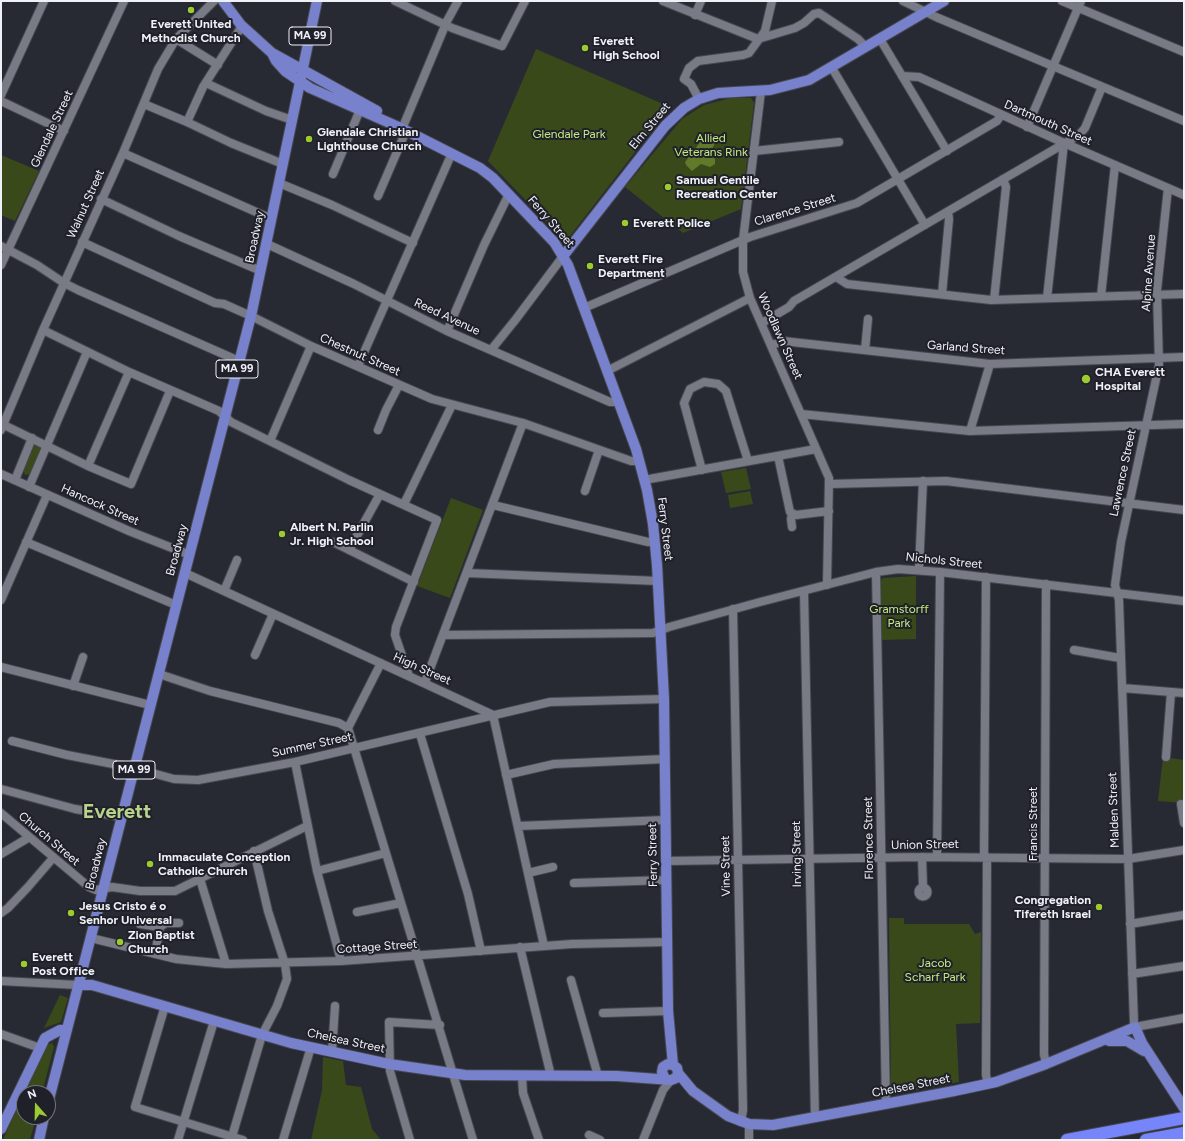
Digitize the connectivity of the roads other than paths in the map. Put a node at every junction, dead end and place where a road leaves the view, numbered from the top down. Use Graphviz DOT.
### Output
graph roads {
  1 [pos="44,1"];
  2 [pos="124,1"];
  3 [pos="214,1"];
  4 [pos="223,1"];
  5 [pos="317,1"];
  6 [pos="395,1"];
  7 [pos="458,1"];
  8 [pos="525,1"];
  9 [pos="663,1"];
  10 [pos="701,1"];
  11 [pos="772,1"];
  12 [pos="903,1"];
  13 [pos="944,1"];
  14 [pos="1062,1"];
  15 [pos="1080,4"];
  16 [pos="925,12"];
  17 [pos="695,15"];
  18 [pos="446,25"];
  19 [pos="242,26"];
  20 [pos="176,39"];
  21 [pos="760,39"];
  22 [pos="880,39"];
  23 [pos="866,47"];
  24 [pos="1184,52"];
  25 [pos="272,53"];
  26 [pos="218,65"];
  27 [pos="1054,66"];
  28 [pos="832,68"];
  29 [pos="302,70"];
  30 [pos="902,76"];
  31 [pos="300,81"];
  32 [pos="206,83"];
  33 [pos="1102,86"];
  34 [pos="761,91"];
  35 [pos="1,95"];
  36 [pos="699,99"];
  37 [pos="1,100"];
  38 [pos="144,104"];
  39 [pos="361,106"];
  40 [pos="1001,115"];
  41 [pos="292,120"];
  42 [pos="187,122"];
  43 [pos="1184,122"];
  44 [pos="1028,126"];
  45 [pos="403,130"];
  46 [pos="64,131"];
  47 [pos="839,142"];
  48 [pos="1064,143"];
  49 [pos="754,151"];
  50 [pos="947,151"];
  51 [pos="122,153"];
  52 [pos="452,153"];
  53 [pos="283,164"];
  54 [pos="1116,165"];
  55 [pos="333,174"];
  56 [pos="1003,179"];
  57 [pos="898,180"];
  58 [pos="279,183"];
  59 [pos="1168,188"];
  60 [pos="509,194"];
  61 [pos="1184,195"];
  62 [pos="378,196"];
  63 [pos="101,199"];
  64 [pos="948,212"];
  65 [pos="272,219"];
  66 [pos="925,225"];
  67 [pos="743,240"];
  68 [pos="82,242"];
  69 [pos="413,243"];
  70 [pos="268,244"];
  71 [pos="5,248"];
  72 [pos="564,255"];
  73 [pos="1,265"];
  74 [pos="261,271"];
  75 [pos="836,277"];
  76 [pos="64,283"];
  77 [pos="942,294"];
  78 [pos="1184,294"];
  79 [pos="1157,295"];
  80 [pos="1101,296"];
  81 [pos="750,298"];
  82 [pos="1047,298"];
  83 [pos="994,300"];
  84 [pos="388,301"];
  85 [pos="584,308"];
  86 [pos="251,316"];
  87 [pos="868,319"];
  88 [pos="762,323"];
  89 [pos="43,330"];
  90 [pos="447,331"];
  91 [pos="772,345"];
  92 [pos="311,346"];
  93 [pos="491,350"];
  94 [pos="865,350"];
  95 [pos="87,352"];
  96 [pos="1184,358"];
  97 [pos="1159,359"];
  98 [pos="239,361"];
  99 [pos="990,364"];
  100 [pos="358,366"];
  101 [pos="607,371"];
  102 [pos="129,372"];
  103 [pos="399,385"];
  104 [pos="170,391"];
  105 [pos="619,402"];
  106 [pos="452,405"];
  107 [pos="801,414"];
  108 [pos="226,417"];
  109 [pos="524,423"];
  110 [pos="1184,424"];
  111 [pos="1146,425"];
  112 [pos="2,428"];
  113 [pos="378,430"];
  114 [pos="970,431"];
  115 [pos="32,438"];
  116 [pos="270,441"];
  117 [pos="47,445"];
  118 [pos="816,449"];
  119 [pos="599,450"];
  120 [pos="778,456"];
  121 [pos="640,461"];
  122 [pos="748,461"];
  123 [pos="88,466"];
  124 [pos="702,470"];
  125 [pos="1,474"];
  126 [pos="15,480"];
  127 [pos="644,480"];
  128 [pos="923,482"];
  129 [pos="830,484"];
  130 [pos="29,487"];
  131 [pos="585,491"];
  132 [pos="380,494"];
  133 [pos="47,495"];
  134 [pos="1129,503"];
  135 [pos="404,504"];
  136 [pos="493,505"];
  137 [pos="1184,510"];
  138 [pos="829,511"];
  139 [pos="792,514"];
  140 [pos="792,527"];
  141 [pos="655,541"];
  142 [pos="26,542"];
  143 [pos="333,542"];
  144 [pos="349,550"];
  145 [pos="190,555"];
  146 [pos="237,560"];
  147 [pos="919,570"];
  148 [pos="876,572"];
  149 [pos="940,572"];
  150 [pos="185,573"];
  151 [pos="467,573"];
  152 [pos="986,577"];
  153 [pos="658,581"];
  154 [pos="414,582"];
  155 [pos="1046,584"];
  156 [pos="827,585"];
  157 [pos="804,590"];
  158 [pos="224,591"];
  159 [pos="1117,593"];
  160 [pos="1,600"];
  161 [pos="1184,601"];
  162 [pos="176,605"];
  163 [pos="733,609"];
  164 [pos="273,614"];
  165 [pos="661,630"];
  166 [pos="442,635"];
  167 [pos="1074,650"];
  168 [pos="255,656"];
  169 [pos="83,657"];
  170 [pos="1120,658"];
  171 [pos="381,664"];
  172 [pos="1,667"];
  173 [pos="159,674"];
  174 [pos="409,676"];
  175 [pos="425,682"];
  176 [pos="73,686"];
  177 [pos="1122,688"];
  178 [pos="1171,692"];
  179 [pos="1184,693"];
  180 [pos="664,699"];
  181 [pos="150,705"];
  182 [pos="494,715"];
  183 [pos="348,728"];
  184 [pos="420,734"];
  185 [pos="12,741"];
  186 [pos="353,749"];
  187 [pos="1166,757"];
  188 [pos="665,759"];
  189 [pos="295,762"];
  190 [pos="134,768"];
  191 [pos="506,775"];
  192 [pos="1,789"];
  193 [pos="1181,804"];
  194 [pos="1,813"];
  195 [pos="122,817"];
  196 [pos="666,820"];
  197 [pos="1184,823"];
  198 [pos="307,826"];
  199 [pos="518,826"];
  200 [pos="28,838"];
  201 [pos="1184,850"];
  202 [pos="254,851"];
  203 [pos="386,853"];
  204 [pos="1,854"];
  205 [pos="922,857"];
  206 [pos="937,857"];
  207 [pos="985,857"];
  208 [pos="53,858"];
  209 [pos="881,858"];
  210 [pos="1045,858"];
  211 [pos="810,859"];
  212 [pos="1128,859"];
  213 [pos="738,860"];
  214 [pos="666,861"];
  215 [pos="553,867"];
  216 [pos="317,871"];
  217 [pos="528,873"];
  218 [pos="200,879"];
  219 [pos="667,880"];
  220 [pos="574,883"];
  221 [pos="923,887"];
  222 [pos="104,889"];
  223 [pos="401,903"];
  224 [pos="357,912"];
  225 [pos="1,913"];
  226 [pos="1184,915"];
  227 [pos="178,923"];
  228 [pos="140,924"];
  229 [pos="1130,924"];
  230 [pos="160,927"];
  231 [pos="91,938"];
  232 [pos="668,942"];
  233 [pos="544,946"];
  234 [pos="520,947"];
  235 [pos="481,951"];
  236 [pos="155,954"];
  237 [pos="417,956"];
  238 [pos="341,961"];
  239 [pos="226,964"];
  240 [pos="285,964"];
  241 [pos="1184,966"];
  242 [pos="1132,974"];
  243 [pos="571,980"];
  244 [pos="1,982"];
  245 [pos="78,985"];
  246 [pos="165,1006"];
  247 [pos="335,1006"];
  248 [pos="668,1011"];
  249 [pos="603,1013"];
  250 [pos="1184,1018"];
  251 [pos="214,1021"];
  252 [pos="440,1025"];
  253 [pos="1135,1027"];
  254 [pos="67,1030"];
  255 [pos="1,1034"];
  256 [pos="262,1035"];
  257 [pos="1095,1044"];
  258 [pos="311,1047"];
  259 [pos="40,1048"];
  260 [pos="332,1052"];
  261 [pos="1151,1058"];
  262 [pos="389,1064"];
  263 [pos="1046,1064"];
  264 [pos="670,1073"];
  265 [pos="454,1074"];
  266 [pos="522,1076"];
  267 [pos="551,1076"];
  268 [pos="598,1076"];
  269 [pos="988,1084"];
  270 [pos="53,1085"];
  271 [pos="886,1104"];
  272 [pos="1184,1108"];
  273 [pos="815,1118"];
  274 [pos="1184,1118"];
  275 [pos="184,1122"];
  276 [pos="745,1123"];
  277 [pos="42,1125"];
  278 [pos="1,1129"];
  279 [pos="1184,1133"];
  280 [pos="589,1135"];
  281 [pos="231,1138"];
  282 [pos="38,1140"];
  283 [pos="178,1140"];
  284 [pos="243,1140"];
  285 [pos="283,1140"];
  286 [pos="410,1140"];
  287 [pos="474,1140"];
  288 [pos="539,1140"];
  289 [pos="600,1140"];
  290 [pos="643,1140"];
  291 [pos="750,1140"];
  292 [pos="1067,1140"];
  293 [pos="1146,1140"];
  1 -- 35 [label="street"];
  2 -- 46 [label="street, Glendale Street"];
  3 -- 20 [label="street, Walnut Street"];
  4 -- 19 [label="main road, Ferry Street"];
  5 -- 29 [label="main road, Broadway / MA 99"];
  6 -- 18 [label="street"];
  7 -- 18 [label="street"];
  8 -- 18 [label="street"];
  9 -- 17 [label="street"];
  10 -- 17 [label="street"];
  11 -- 21 [label="street"];
  12 -- 16 [label="street"];
  13 -- 16 [label="main road, Elm Street"];
  14 -- 15 [label="street"];
  15 -- 24 [label="street"];
  15 -- 27 [label="street"];
  16 -- 22 [label="main road, Elm Street"];
  16 -- 27 [label="street"];
  17 -- 21 [label="street"];
  18 -- 45 [label="street"];
  19 -- 25 [label="main road, Ferry Street"];
  19 -- 26 [label="street"];
  20 -- 26 [label="street"];
  20 -- 38 [label="street, Walnut Street"];
  21 -- 23 [label="street"];
  21 -- 36 [label="street"];
  22 -- 23 [label="main road, Elm Street"];
  22 -- 30 [label="street"];
  23 -- 28 [label="main road, Elm Street"];
  25 -- 29 [label="main road, Ferry Street"];
  25 -- 31 [label="main road, Ferry Street"];
  26 -- 32 [label="street"];
  27 -- 33 [label="street"];
  27 -- 44 [label="street"];
  28 -- 34 [label="main road, Elm Street"];
  28 -- 57 [label="street"];
  29 -- 31 [label="main road, Broadway / MA 99"];
  29 -- 39 [label="main road, Ferry Street"];
  30 -- 40 [label="street, Dartmouth Street"];
  30 -- 50 [label="street"];
  31 -- 39 [label="main road, Ferry Street"];
  31 -- 41 [label="main road, Broadway / MA 99"];
  32 -- 41 [label="street"];
  32 -- 42 [label="street"];
  33 -- 43 [label="street"];
  33 -- 48 [label="street"];
  34 -- 36 [label="main road, Elm Street"];
  34 -- 49 [label="street, Woodlawn Street"];
  36 -- 72 [label="main road, Elm Street"];
  37 -- 46 [label="street"];
  38 -- 42 [label="street"];
  38 -- 51 [label="street, Walnut Street"];
  39 -- 45 [label="main road, Ferry Street"];
  39 -- 55 [label="street"];
  40 -- 44 [label="street, Dartmouth Street"];
  40 -- 50 [label="street, Clarence Street"];
  41 -- 53 [label="main road, Broadway / MA 99"];
  42 -- 53 [label="street"];
  44 -- 48 [label="street, Dartmouth Street"];
  45 -- 52 [label="main road, Ferry Street"];
  45 -- 62 [label="street"];
  46 -- 71 [label="street, Glendale Street"];
  47 -- 49 [label="street"];
  48 -- 54 [label="street, Dartmouth Street"];
  48 -- 56 [label="street"];
  48 -- 82 [label="street"];
  49 -- 67 [label="street, Woodlawn Street"];
  50 -- 57 [label="street, Clarence Street"];
  51 -- 63 [label="street, Walnut Street"];
  51 -- 65 [label="street"];
  52 -- 60 [label="main road, Ferry Street"];
  52 -- 69 [label="street"];
  53 -- 58 [label="main road, Broadway / MA 99"];
  54 -- 59 [label="street, Dartmouth Street"];
  54 -- 80 [label="street"];
  56 -- 64 [label="street"];
  56 -- 83 [label="street"];
  57 -- 66 [label="street"];
  57 -- 67 [label="street, Clarence Street"];
  58 -- 65 [label="main road, Broadway / MA 99"];
  58 -- 69 [label="street"];
  59 -- 61 [label="street, Dartmouth Street"];
  59 -- 79 [label="street, Alpine Avenue"];
  60 -- 72 [label="main road, Ferry Street"];
  60 -- 90 [label="street"];
  63 -- 68 [label="street, Walnut Street"];
  63 -- 74 [label="street"];
  64 -- 66 [label="street"];
  64 -- 77 [label="street"];
  65 -- 70 [label="main road, Broadway / MA 99"];
  66 -- 75 [label="street"];
  67 -- 81 [label="street, Woodlawn Street"];
  67 -- 85 [label="street, Clarence Street"];
  68 -- 76 [label="street, Walnut Street"];
  68 -- 86 [label="street, Chestnut Street"];
  69 -- 84 [label="street"];
  70 -- 74 [label="main road, Broadway / MA 99"];
  70 -- 84 [label="street, Reed Avenue"];
  71 -- 73 [label="street, Glendale Street"];
  71 -- 76 [label="street"];
  72 -- 85 [label="main road, Ferry Street"];
  72 -- 93 [label="street, Elm Street"];
  74 -- 86 [label="main road, Broadway / MA 99"];
  75 -- 77 [label="street"];
  75 -- 88 [label="street"];
  76 -- 89 [label="street, Walnut Street"];
  76 -- 98 [label="street"];
  77 -- 83 [label="street"];
  78 -- 79 [label="street"];
  79 -- 80 [label="street"];
  79 -- 97 [label="street, Alpine Avenue"];
  80 -- 82 [label="street"];
  81 -- 88 [label="street, Woodlawn Street"];
  81 -- 101 [label="street"];
  82 -- 83 [label="street"];
  84 -- 90 [label="street, Reed Avenue"];
  84 -- 100 [label="street"];
  85 -- 101 [label="main road, Ferry Street"];
  86 -- 92 [label="street, Chestnut Street"];
  86 -- 98 [label="main road, Broadway / MA 99"];
  87 -- 94 [label="street"];
  88 -- 91 [label="street, Woodlawn Street"];
  89 -- 95 [label="street"];
  89 -- 112 [label="street, Walnut Street"];
  90 -- 93 [label="street, Reed Avenue"];
  91 -- 94 [label="street, Garland Street"];
  91 -- 107 [label="street, Woodlawn Street"];
  92 -- 100 [label="street, Chestnut Street"];
  92 -- 116 [label="street"];
  93 -- 105 [label="street, Reed Avenue"];
  94 -- 99 [label="street, Garland Street"];
  95 -- 102 [label="street"];
  95 -- 117 [label="street"];
  96 -- 97 [label="street, Garland Street"];
  97 -- 99 [label="street, Garland Street"];
  97 -- 111 [label="street, Lawrence Street"];
  98 -- 108 [label="main road, Broadway / MA 99"];
  99 -- 114 [label="street"];
  100 -- 103 [label="street, Chestnut Street"];
  101 -- 105 [label="main road, Ferry Street"];
  102 -- 104 [label="street"];
  102 -- 123 [label="street"];
  103 -- 106 [label="street, Chestnut Street"];
  103 -- 113 [label="street"];
  104 -- 108 [label="street"];
  104 -- 123 [label="street"];
  105 -- 121 [label="main road, Ferry Street"];
  106 -- 109 [label="street, Chestnut Street"];
  106 -- 135 [label="street"];
  107 -- 114 [label="street"];
  107 -- 118 [label="street, Woodlawn Street"];
  108 -- 116 [label="street"];
  108 -- 145 [label="main road, Broadway / MA 99"];
  109 -- 119 [label="street, Chestnut Street"];
  109 -- 136 [label="street"];
  110 -- 111 [label="street"];
  111 -- 114 [label="street"];
  111 -- 134 [label="street, Lawrence Street"];
  112 -- 115 [label="street"];
  115 -- 117 [label="street"];
  115 -- 126 [label="street"];
  116 -- 132 [label="street"];
  117 -- 123 [label="street"];
  117 -- 130 [label="street"];
  118 -- 120 [label="street"];
  118 -- 129 [label="street, Woodlawn Street"];
  119 -- 121 [label="street, Chestnut Street"];
  119 -- 131 [label="street"];
  120 -- 122 [label="street"];
  120 -- 139 [label="street"];
  121 -- 127 [label="main road, Ferry Street"];
  122 -- 124 [label="street"];
  122 -- 124 [label="street"];
  124 -- 127 [label="street"];
  125 -- 126 [label="street, Hancock Street"];
  126 -- 130 [label="street, Hancock Street"];
  127 -- 141 [label="main road, Ferry Street"];
  128 -- 129 [label="street"];
  128 -- 134 [label="street"];
  128 -- 147 [label="street"];
  129 -- 138 [label="street, Woodlawn Street"];
  130 -- 133 [label="street, Hancock Street"];
  132 -- 135 [label="street"];
  132 -- 144 [label="street"];
  133 -- 142 [label="street"];
  133 -- 145 [label="street, Hancock Street"];
  134 -- 137 [label="street"];
  134 -- 159 [label="street, Lawrence Street"];
  135 -- 154 [label="street"];
  136 -- 141 [label="street"];
  136 -- 151 [label="street"];
  138 -- 139 [label="street"];
  138 -- 156 [label="street, Woodlawn Street"];
  139 -- 140 [label="street"];
  141 -- 153 [label="main road, Ferry Street"];
  142 -- 160 [label="street"];
  142 -- 162 [label="street"];
  143 -- 144 [label="street"];
  144 -- 154 [label="street"];
  145 -- 150 [label="main road, Broadway / MA 99"];
  146 -- 158 [label="street"];
  147 -- 148 [label="street, Nichols Street"];
  147 -- 149 [label="street, Nichols Street"];
  148 -- 156 [label="street, Nichols Street"];
  148 -- 209 [label="street, Florence Street"];
  149 -- 152 [label="street, Nichols Street"];
  149 -- 206 [label="street"];
  150 -- 158 [label="street, High Street"];
  150 -- 162 [label="main road, Broadway / MA 99"];
  151 -- 153 [label="street"];
  151 -- 166 [label="street"];
  152 -- 155 [label="street, Nichols Street"];
  152 -- 207 [label="street"];
  153 -- 165 [label="main road, Ferry Street"];
  154 -- 174 [label="street"];
  155 -- 159 [label="street, Nichols Street"];
  155 -- 210 [label="street, Francis Street"];
  156 -- 157 [label="street, Nichols Street"];
  157 -- 163 [label="street, Nichols Street"];
  157 -- 211 [label="street, Irving Street"];
  158 -- 164 [label="street, High Street"];
  159 -- 161 [label="street, Nichols Street"];
  159 -- 170 [label="street, Malden Street"];
  162 -- 173 [label="main road, Broadway / MA 99"];
  163 -- 165 [label="street, Nichols Street"];
  163 -- 213 [label="street, Vine Street"];
  164 -- 168 [label="street"];
  164 -- 171 [label="street, High Street"];
  165 -- 166 [label="street, Nichols Street"];
  165 -- 180 [label="main road, Ferry Street"];
  166 -- 175 [label="street"];
  167 -- 170 [label="street"];
  169 -- 176 [label="street"];
  170 -- 177 [label="street, Malden Street"];
  171 -- 174 [label="street, High Street"];
  171 -- 183 [label="street"];
  172 -- 176 [label="street"];
  173 -- 181 [label="main road, Broadway / MA 99"];
  173 -- 183 [label="street"];
  174 -- 175 [label="street, High Street"];
  175 -- 182 [label="street, High Street"];
  176 -- 181 [label="street"];
  177 -- 178 [label="street"];
  177 -- 212 [label="street, Malden Street"];
  178 -- 179 [label="street"];
  178 -- 187 [label="street"];
  180 -- 182 [label="street"];
  180 -- 188 [label="main road, Ferry Street"];
  181 -- 190 [label="main road, Broadway / MA 99"];
  182 -- 184 [label="street, Summer Street"];
  182 -- 191 [label="street"];
  183 -- 186 [label="street"];
  184 -- 186 [label="street, Summer Street"];
  184 -- 235 [label="street"];
  185 -- 190 [label="street, Summer Street"];
  186 -- 189 [label="street, Summer Street"];
  186 -- 203 [label="street"];
  188 -- 191 [label="street"];
  188 -- 196 [label="main road, Ferry Street"];
  189 -- 190 [label="street, Summer Street"];
  189 -- 198 [label="street"];
  190 -- 195 [label="main road, Broadway / MA 99"];
  191 -- 199 [label="street"];
  192 -- 195 [label="street"];
  193 -- 197 [label="street"];
  194 -- 200 [label="street, Church Street"];
  195 -- 222 [label="main road, Broadway / MA 99"];
  196 -- 199 [label="street"];
  196 -- 214 [label="main road, Ferry Street"];
  198 -- 202 [label="street, Church Street"];
  198 -- 216 [label="street"];
  199 -- 217 [label="street"];
  200 -- 204 [label="street"];
  200 -- 208 [label="street, Church Street"];
  201 -- 212 [label="street, Union Street"];
  202 -- 218 [label="street, Church Street"];
  202 -- 240 [label="street"];
  203 -- 216 [label="street"];
  203 -- 223 [label="street"];
  205 -- 206 [label="street, Union Street"];
  205 -- 209 [label="street, Union Street"];
  205 -- 221 [label="street"];
  206 -- 207 [label="street, Union Street"];
  207 -- 210 [label="street, Union Street"];
  207 -- 269 [label="street"];
  208 -- 222 [label="street, Church Street"];
  208 -- 225 [label="street"];
  209 -- 211 [label="street, Union Street"];
  209 -- 271 [label="street, Florence Street"];
  210 -- 212 [label="street, Union Street"];
  210 -- 263 [label="street, Francis Street"];
  211 -- 213 [label="street, Union Street"];
  211 -- 273 [label="street, Irving Street"];
  212 -- 229 [label="street, Malden Street"];
  213 -- 214 [label="street, Union Street"];
  213 -- 276 [label="street, Vine Street"];
  214 -- 219 [label="main road, Ferry Street"];
  215 -- 217 [label="street"];
  216 -- 238 [label="street"];
  217 -- 233 [label="street"];
  218 -- 222 [label="street, Church Street"];
  218 -- 239 [label="street"];
  219 -- 220 [label="street"];
  219 -- 232 [label="main road, Ferry Street"];
  222 -- 231 [label="main road, Broadway / MA 99"];
  223 -- 224 [label="street"];
  223 -- 237 [label="street"];
  226 -- 229 [label="street"];
  227 -- 230 [label="street"];
  228 -- 230 [label="street"];
  229 -- 242 [label="street, Malden Street"];
  230 -- 236 [label="street"];
  231 -- 236 [label="street, Cottage Street"];
  231 -- 245 [label="main road, Broadway / MA 99"];
  232 -- 233 [label="street, Cottage Street"];
  232 -- 248 [label="main road, Ferry Street"];
  233 -- 234 [label="street, Cottage Street"];
  234 -- 235 [label="street, Cottage Street"];
  234 -- 267 [label="street"];
  235 -- 237 [label="street, Cottage Street"];
  236 -- 239 [label="street, Cottage Street"];
  237 -- 238 [label="street, Cottage Street"];
  237 -- 252 [label="street"];
  238 -- 240 [label="street, Cottage Street"];
  239 -- 240 [label="street, Cottage Street"];
  240 -- 256 [label="street"];
  241 -- 242 [label="street"];
  242 -- 253 [label="street, Malden Street"];
  243 -- 268 [label="street"];
  244 -- 245 [label="street"];
  245 -- 246 [label="main road, Chelsea Street"];
  245 -- 254 [label="main road, Broadway / MA 99"];
  246 -- 251 [label="main road, Chelsea Street"];
  246 -- 275 [label="street"];
  247 -- 260 [label="street"];
  248 -- 249 [label="street"];
  248 -- 264 [label="main road, Ferry Street"];
  250 -- 253 [label="street"];
  251 -- 256 [label="main road, Chelsea Street"];
  251 -- 275 [label="street"];
  252 -- 262 [label="street"];
  252 -- 265 [label="street"];
  253 -- 257 [label="main road, Chelsea Street"];
  253 -- 261 [label="main road"];
  254 -- 259 [label="main road"];
  254 -- 270 [label="main road, Broadway / MA 99"];
  255 -- 259 [label="street"];
  256 -- 258 [label="main road, Chelsea Street"];
  256 -- 281 [label="street"];
  257 -- 261 [label="main road"];
  257 -- 263 [label="main road, Chelsea Street"];
  258 -- 260 [label="main road, Chelsea Street"];
  258 -- 285 [label="street"];
  259 -- 278 [label="main road"];
  260 -- 262 [label="main road, Chelsea Street"];
  261 -- 272 [label="main road"];
  262 -- 265 [label="main road, Chelsea Street"];
  262 -- 286 [label="street"];
  263 -- 269 [label="main road, Chelsea Street"];
  264 -- 268 [label="main road, Chelsea Street"];
  264 -- 276 [label="main road, Chelsea Street"];
  264 -- 290 [label="street"];
  265 -- 266 [label="main road, Chelsea Street"];
  265 -- 287 [label="street"];
  266 -- 267 [label="main road, Chelsea Street"];
  266 -- 288 [label="street"];
  267 -- 268 [label="main road, Chelsea Street"];
  269 -- 271 [label="main road, Chelsea Street"];
  271 -- 273 [label="main road, Chelsea Street"];
  273 -- 276 [label="main road, Chelsea Street"];
  274 -- 292 [label="highway"];
  275 -- 281 [label="street"];
  275 -- 283 [label="street"];
  276 -- 291 [label="street, Vine Street"];
  277 -- 282 [label="main road"];
  279 -- 293 [label="highway"];
  280 -- 289 [label="street"];
  281 -- 284 [label="street"];
}
